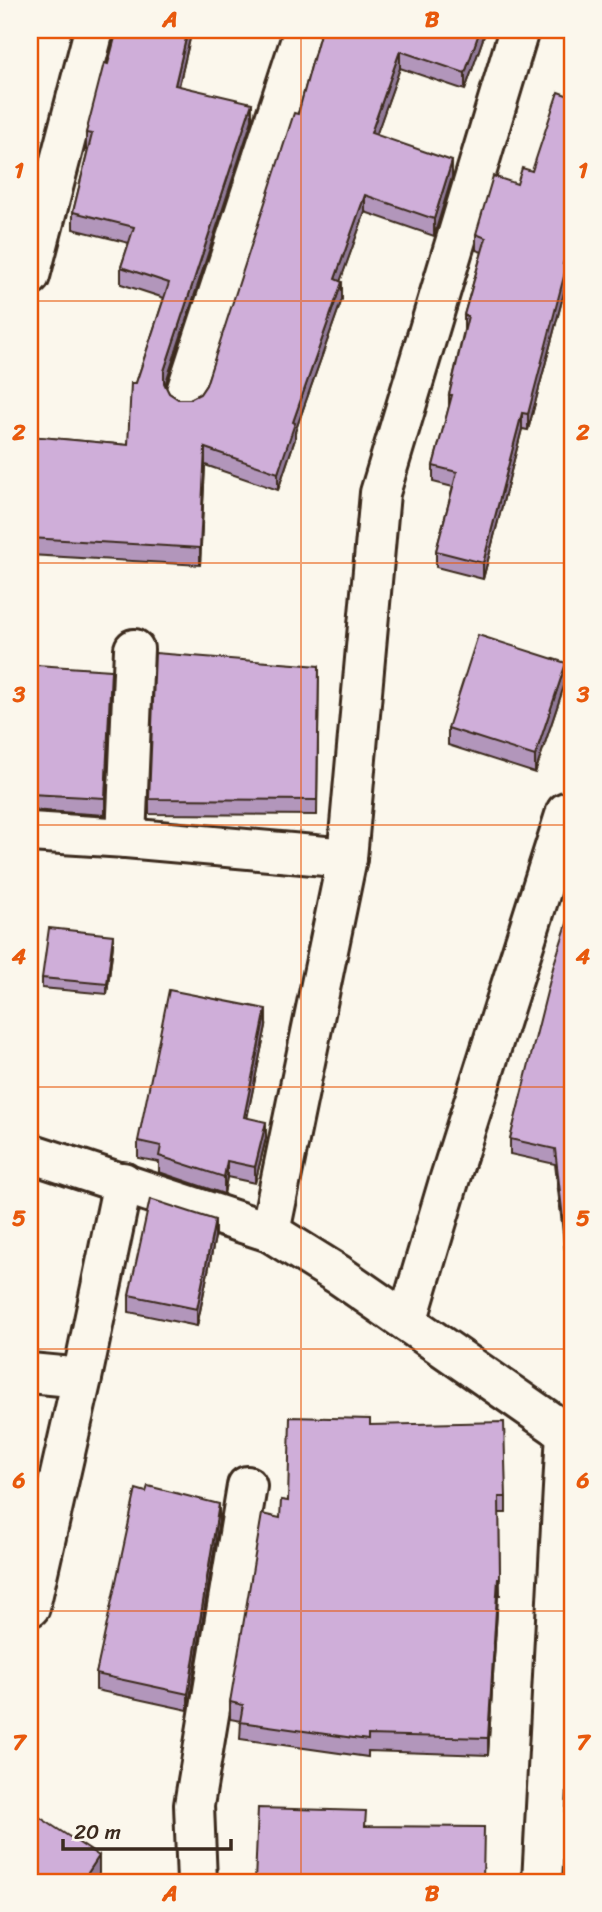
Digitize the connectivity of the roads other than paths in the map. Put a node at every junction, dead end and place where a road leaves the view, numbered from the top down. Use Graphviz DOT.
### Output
graph roads {
  1 [pos="94,30"];
  2 [pos="303,30"];
  3 [pos="519,30"];
  4 [pos="30,276"];
  5 [pos="186,395"];
  6 [pos="134,649"];
  7 [pos="566,813"];
  8 [pos="30,832"];
  9 [pos="126,838"];
  10 [pos="347,858"];
  11 [pos="30,1153"];
  12 [pos="123,1182"];
  13 [pos="270,1232"];
  14 [pos="407,1322"];
  15 [pos="30,1373"];
  16 [pos="82,1378"];
  17 [pos="569,1435"];
  18 [pos="247,1486"];
  19 [pos="30,1607"];
  20 [pos="197,1882"];
  21 [pos="542,1882"];
  1 -- 4 [label="street"];
  2 -- 5 [label="street"];
  3 -- 10 [label="street"];
  6 -- 9 [label="street"];
  7 -- 14 [label="street"];
  8 -- 9 [label="street"];
  9 -- 10 [label="street"];
  10 -- 13 [label="street"];
  11 -- 12 [label="street"];
  12 -- 13 [label="street"];
  12 -- 16 [label="street"];
  13 -- 14 [label="street"];
  14 -- 17 [label="street"];
  15 -- 16 [label="street"];
  16 -- 19 [label="street"];
  17 -- 21 [label="street"];
  18 -- 20 [label="street"];
}
